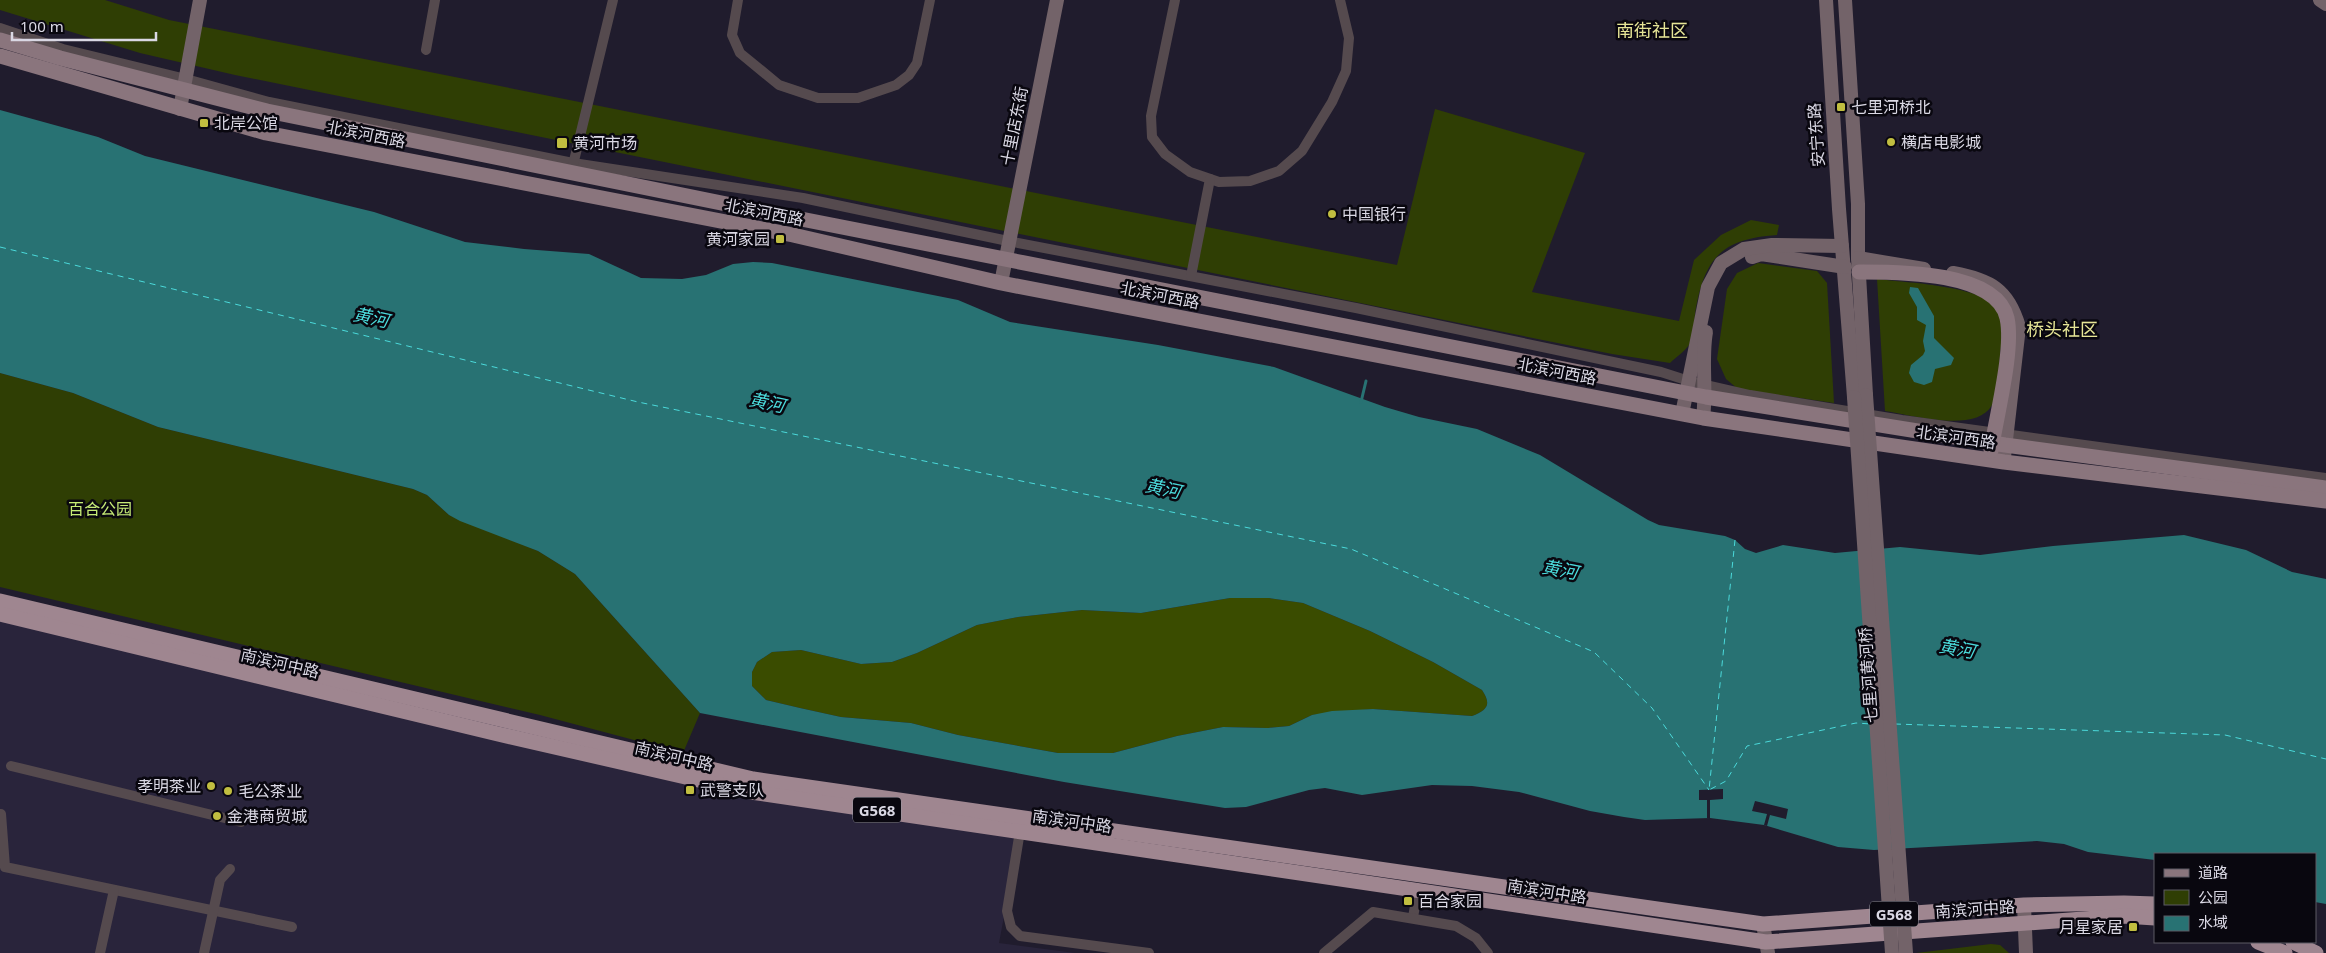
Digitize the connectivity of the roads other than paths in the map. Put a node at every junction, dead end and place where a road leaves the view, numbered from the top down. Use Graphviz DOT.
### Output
graph roads {
  1 [pos="200,0"];
  2 [pos="435,0"];
  3 [pos="613,0"];
  4 [pos="738,0"];
  5 [pos="930,0"];
  6 [pos="1057,0"];
  7 [pos="1175,0"];
  8 [pos="1340,0"];
  9 [pos="1826,0"];
  10 [pos="1845,0"];
  11 [pos="2320,0"];
  12 [pos="2326,4"];
  13 [pos="0,28"];
  14 [pos="0,40"];
  15 [pos="426,50"];
  16 [pos="0,56"];
  17 [pos="185,83"];
  18 [pos="138,96"];
  19 [pos="180,109"];
  20 [pos="572,168"];
  21 [pos="1210,179"];
  22 [pos="1008,241"];
  23 [pos="1842,246"];
  24 [pos="1004,259"];
  25 [pos="1854,266"];
  26 [pos="1191,276"];
  27 [pos="1001,283"];
  28 [pos="1687,387"];
  29 [pos="1705,391"];
  30 [pos="1860,396"];
  31 [pos="1682,414"];
  32 [pos="1703,418"];
  33 [pos="2000,439"];
  34 [pos="1997,461"];
  35 [pos="2326,478"];
  36 [pos="2326,488"];
  37 [pos="2326,501"];
  38 [pos="0,600"];
  39 [pos="0,614"];
  40 [pos="11,766"];
  41 [pos="2,814"];
  42 [pos="241,822"];
  43 [pos="1020,831"];
  44 [pos="2,842"];
  45 [pos="230,869"];
  46 [pos="114,890"];
  47 [pos="1418,890"];
  48 [pos="2154,904"];
  49 [pos="2024,905"];
  50 [pos="213,910"];
  51 [pos="1413,918"];
  52 [pos="2154,918"];
  53 [pos="2024,923"];
  54 [pos="1764,924"];
  55 [pos="292,927"];
  56 [pos="2260,943"];
  57 [pos="2294,943"];
  58 [pos="1767,948"];
  59 [pos="100,953"];
  60 [pos="204,953"];
  61 [pos="1149,953"];
  62 [pos="1324,953"];
  63 [pos="1488,953"];
  64 [pos="1892,953"];
  65 [pos="1906,953"];
  66 [pos="2026,953"];
  67 [pos="2285,953"];
  68 [pos="2316,953"];
  1 -- 17 [label="main road"];
  2 -- 15 [label="street"];
  3 -- 20 [label="street"];
  4 -- 5 [label="street"];
  6 -- 22 [label="main road, 十里店东街"];
  7 -- 21 [label="street"];
  8 -- 21 [label="street"];
  9 -- 23 [label="main road, 安宁东路"];
  10 -- 25 [label="main road"];
  11 -- 12 [label="main road"];
  13 -- 17 [label="street"];
  14 -- 17 [label="main road, 北滨河西路"];
  16 -- 18 [label="main road, 北滨河西路"];
  17 -- 18 [label="main road"];
  17 -- 19 [label="main road"];
  17 -- 20 [label="main road, 北滨河西路"];
  18 -- 19 [label="main road, 北滨河西路"];
  19 -- 27 [label="main road, 北滨河西路"];
  20 -- 22 [label="street"];
  20 -- 24 [label="main road, 北滨河西路"];
  21 -- 26 [label="street"];
  22 -- 24 [label="main road, 十里店东街"];
  22 -- 26 [label="street"];
  23 -- 25 [label="main road, 安宁东路"];
  23 -- 28 [label="main road"];
  24 -- 27 [label="main road, 十里店东街"];
  24 -- 28 [label="main road, 北滨河西路"];
  25 -- 29 [label="main road"];
  25 -- 30 [label="main road"];
  25 -- 33 [label="main road"];
  26 -- 28 [label="street"];
  27 -- 31 [label="main road, 北滨河西路"];
  28 -- 29 [label="main road, 北滨河西路"];
  28 -- 31 [label="main road"];
  29 -- 32 [label="main road"];
  29 -- 33 [label="main road, 北滨河西路"];
  30 -- 64 [label="main road, 七里河黄河桥, bridge"];
  30 -- 65 [label="main road, 七里河黄河桥, bridge"];
  31 -- 32 [label="main road, 北滨河西路"];
  32 -- 34 [label="main road, 北滨河西路"];
  33 -- 34 [label="main road"];
  33 -- 35 [label="street"];
  33 -- 36 [label="main road, 北滨河西路"];
  34 -- 37 [label="main road, 北滨河西路"];
  38 -- 54 [label="highway, 南滨河中路 / G568"];
  39 -- 43 [label="highway, 南滨河中路 / G568"];
  40 -- 42 [label="street"];
  41 -- 44 [label="street"];
  43 -- 47 [label="highway, 南滨河中路 / G568"];
  43 -- 61 [label="street"];
  44 -- 46 [label="street"];
  45 -- 50 [label="street"];
  46 -- 50 [label="street"];
  46 -- 59 [label="street"];
  47 -- 51 [label="street"];
  47 -- 58 [label="highway, 南滨河中路 / G568"];
  48 -- 49 [label="highway, 南滨河中路 / G568"];
  49 -- 53 [label="main road"];
  49 -- 54 [label="highway, 南滨河中路 / G568"];
  50 -- 55 [label="street"];
  50 -- 60 [label="street"];
  51 -- 62 [label="street"];
  51 -- 63 [label="street"];
  52 -- 53 [label="highway, 南滨河中路 / G568"];
  53 -- 58 [label="highway, 南滨河中路 / G568"];
  53 -- 66 [label="main road"];
  54 -- 58 [label="main road"];
  56 -- 67 [label="highway"];
  57 -- 68 [label="highway"];
}
